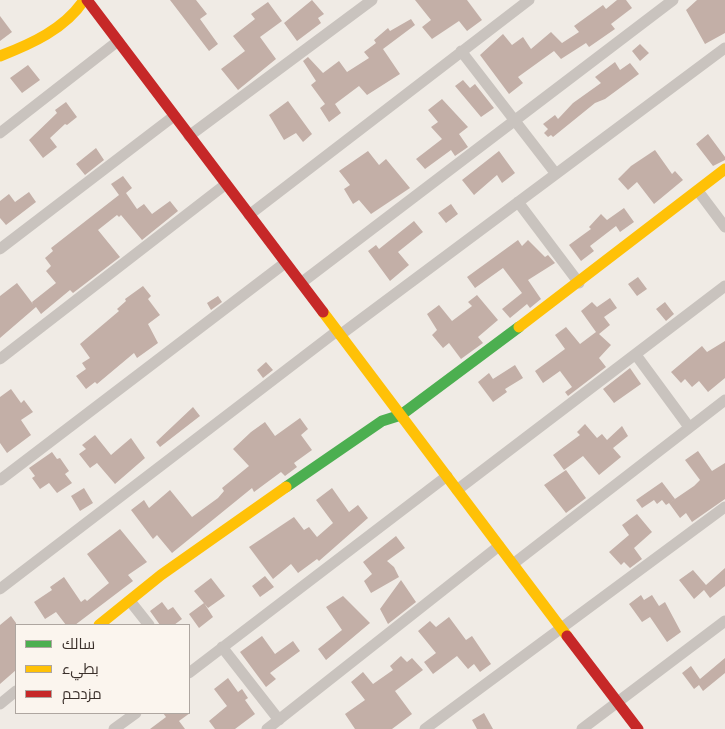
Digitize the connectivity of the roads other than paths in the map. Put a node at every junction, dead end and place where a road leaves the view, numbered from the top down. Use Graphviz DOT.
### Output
graph roads {
  1 [pos="85,0"];
  2 [pos="372,0"];
  3 [pos="529,0"];
  4 [pos="673,0"];
  5 [pos="118,41"];
  6 [pos="461,51"];
  7 [pos="724,51"];
  8 [pos="0,56"];
  9 [pos="174,116"];
  10 [pos="515,120"];
  11 [pos="0,133"];
  12 [pos="190,136"];
  13 [pos="725,169"];
  14 [pos="556,174"];
  15 [pos="226,184"];
  16 [pos="698,191"];
  17 [pos="518,202"];
  18 [pos="249,215"];
  19 [pos="725,228"];
  20 [pos="0,249"];
  21 [pos="285,263"];
  22 [pos="579,282"];
  23 [pos="301,284"];
  24 [pos="725,286"];
  25 [pos="338,333"];
  26 [pos="636,355"];
  27 [pos="0,358"];
  28 [pos="725,400"];
  29 [pos="401,415"];
  30 [pos="689,427"];
  31 [pos="447,476"];
  32 [pos="0,480"];
  33 [pos="457,490"];
  34 [pos="725,507"];
  35 [pos="499,546"];
  36 [pos="513,564"];
  37 [pos="0,589"];
  38 [pos="130,601"];
  39 [pos="725,621"];
  40 [pos="100,624"];
  41 [pos="148,624"];
  42 [pos="561,628"];
  43 [pos="222,647"];
  44 [pos="190,672"];
  45 [pos="15,692"];
  46 [pos="618,702"];
  47 [pos="0,704"];
  48 [pos="135,714"];
  49 [pos="279,720"];
  50 [pos="114,729"];
  51 [pos="267,729"];
  52 [pos="424,729"];
  53 [pos="582,729"];
  54 [pos="638,729"];
  1 -- 5 [label="street"];
  1 -- 8 [label="street"];
  2 -- 12 [label="street"];
  3 -- 6 [label="street"];
  4 -- 10 [label="street"];
  5 -- 9 [label="street"];
  5 -- 11 [label="street"];
  6 -- 10 [label="street"];
  6 -- 18 [label="street"];
  7 -- 14 [label="street"];
  9 -- 12 [label="street"];
  9 -- 20 [label="street"];
  10 -- 14 [label="street"];
  10 -- 23 [label="street"];
  12 -- 15 [label="street"];
  13 -- 16 [label="street"];
  14 -- 17 [label="street"];
  15 -- 18 [label="street"];
  15 -- 27 [label="street"];
  16 -- 19 [label="street"];
  16 -- 22 [label="street"];
  17 -- 22 [label="street"];
  17 -- 25 [label="street"];
  18 -- 21 [label="street"];
  21 -- 23 [label="street"];
  21 -- 32 [label="street"];
  22 -- 29 [label="street"];
  23 -- 25 [label="street"];
  24 -- 26 [label="street"];
  25 -- 29 [label="street"];
  25 -- 37 [label="street"];
  26 -- 30 [label="street"];
  26 -- 33 [label="street"];
  28 -- 30 [label="street"];
  29 -- 31 [label="street"];
  29 -- 38 [label="street"];
  30 -- 36 [label="street"];
  31 -- 33 [label="street"];
  31 -- 43 [label="street"];
  33 -- 35 [label="street"];
  34 -- 42 [label="street"];
  35 -- 36 [label="street"];
  35 -- 49 [label="street"];
  36 -- 42 [label="street"];
  38 -- 40 [label="street"];
  38 -- 41 [label="street"];
  39 -- 46 [label="street"];
  42 -- 46 [label="street"];
  42 -- 52 [label="street"];
  43 -- 44 [label="street"];
  43 -- 49 [label="street"];
  45 -- 47 [label="street"];
  46 -- 53 [label="street"];
  46 -- 54 [label="street"];
  48 -- 50 [label="street"];
  49 -- 51 [label="street"];
}
